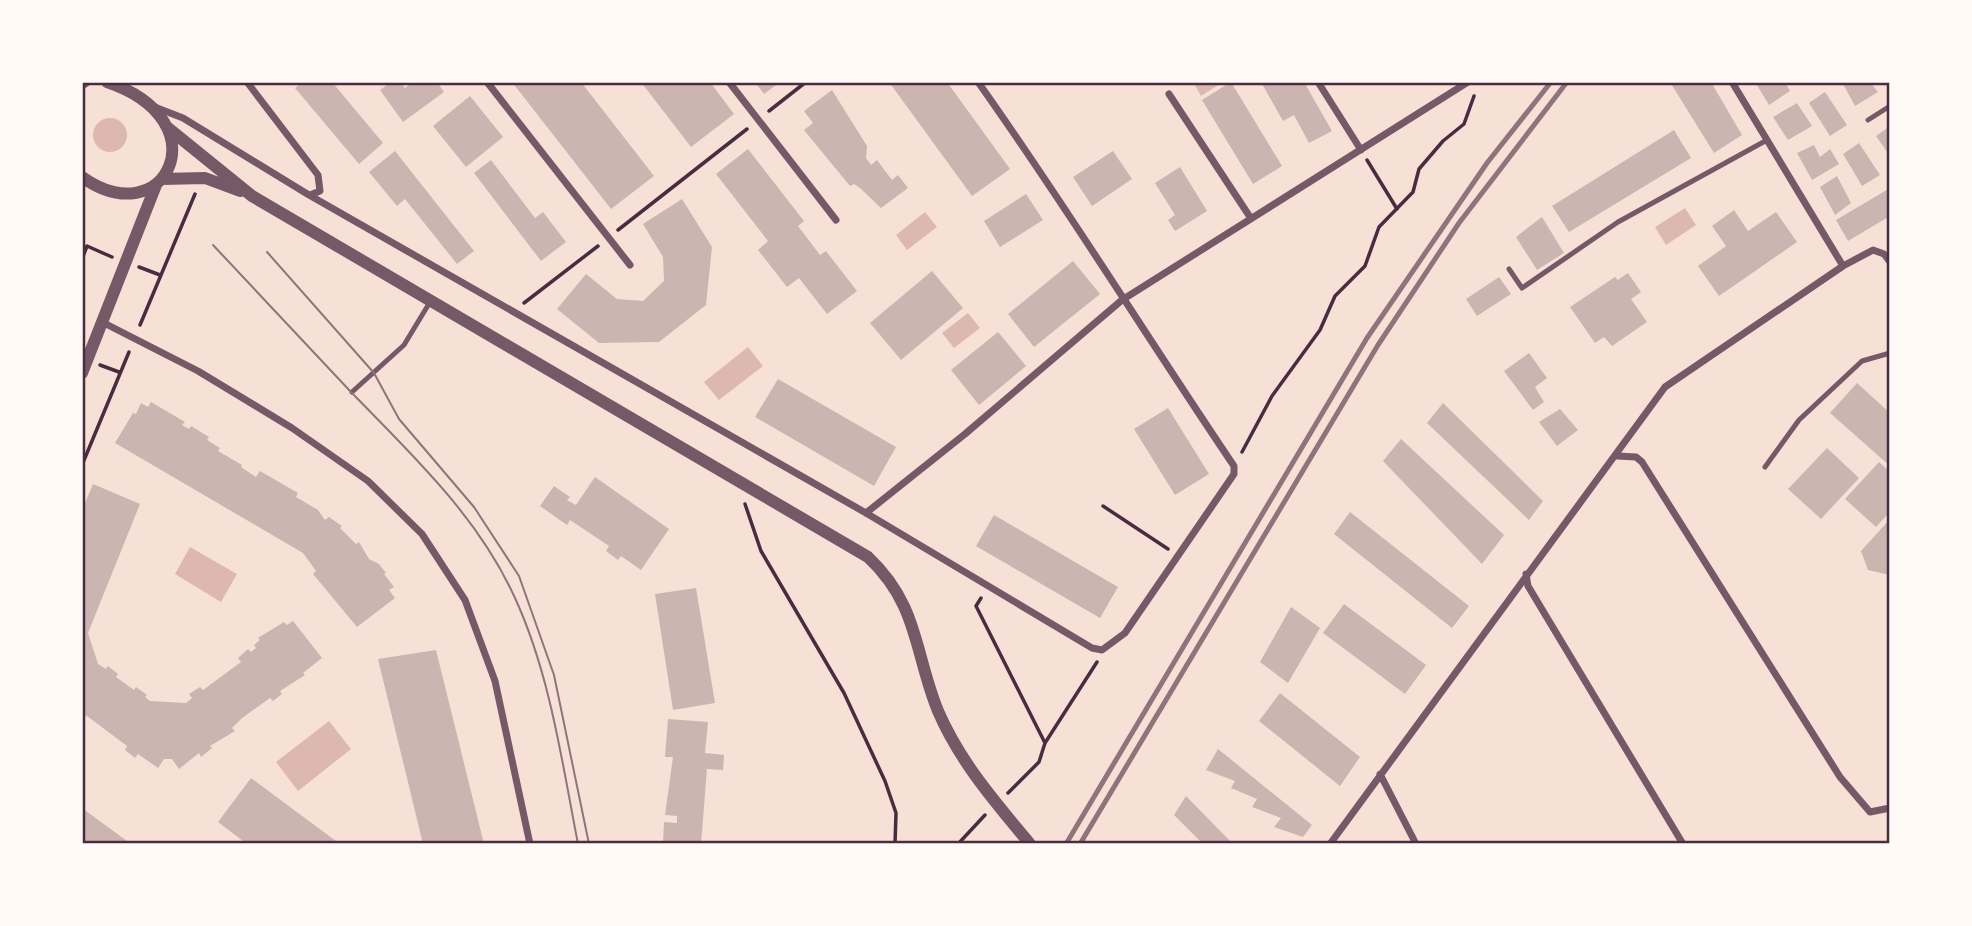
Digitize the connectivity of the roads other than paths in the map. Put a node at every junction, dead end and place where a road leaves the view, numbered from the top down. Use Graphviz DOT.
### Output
graph roads {
  1 [pos="107,82"];
  2 [pos="247,82"];
  3 [pos="487,82"];
  4 [pos="729,82"];
  5 [pos="978,82"];
  6 [pos="1318,82"];
  7 [pos="1468,82"];
  8 [pos="1732,82"];
  9 [pos="1169,94"];
  10 [pos="148,105"];
  11 [pos="1890,106"];
  12 [pos="1868,120"];
  13 [pos="168,128"];
  14 [pos="1767,140"];
  15 [pos="1361,150"];
  16 [pos="82,177"];
  17 [pos="159,182"];
  18 [pos="309,195"];
  19 [pos="252,196"];
  20 [pos="1250,217"];
  21 [pos="836,220"];
  22 [pos="1890,262"];
  23 [pos="630,265"];
  24 [pos="1843,266"];
  25 [pos="1509,269"];
  26 [pos="1122,300"];
  27 [pos="430,302"];
  28 [pos="104,323"];
  29 [pos="1890,353"];
  30 [pos="82,373"];
  31 [pos="352,392"];
  32 [pos="1617,456"];
  33 [pos="1765,467"];
  34 [pos="866,513"];
  35 [pos="1527,574"];
  36 [pos="1380,774"];
  37 [pos="1890,808"];
  38 [pos="530,844"];
  39 [pos="1030,844"];
  40 [pos="1330,844"];
  41 [pos="1416,844"];
  42 [pos="1683,844"];
  1 -- 10 [label="street"];
  2 -- 18 [label="street"];
  3 -- 23 [label="street"];
  4 -- 21 [label="street"];
  5 -- 26 [label="street"];
  6 -- 15 [label="street"];
  7 -- 15 [label="street"];
  8 -- 14 [label="street"];
  9 -- 20 [label="street"];
  10 -- 13 [label="street"];
  10 -- 18 [label="street"];
  11 -- 12 [label="lane"];
  13 -- 17 [label="street"];
  13 -- 19 [label="street"];
  14 -- 24 [label="street"];
  14 -- 25 [label="lane"];
  15 -- 20 [label="street"];
  16 -- 17 [label="street"];
  17 -- 19 [label="street"];
  17 -- 28 [label="street"];
  18 -- 34 [label="street"];
  19 -- 27 [label="street"];
  20 -- 26 [label="street"];
  22 -- 24 [label="street"];
  24 -- 32 [label="street"];
  26 -- 34 [label="street"];
  26 -- 34 [label="street"];
  27 -- 31 [label="lane"];
  27 -- 39 [label="street"];
  28 -- 30 [label="street"];
  28 -- 38 [label="street"];
  29 -- 33 [label="lane"];
  32 -- 35 [label="street"];
  32 -- 37 [label="street"];
  35 -- 36 [label="street"];
  35 -- 42 [label="street"];
  36 -- 40 [label="street"];
  36 -- 41 [label="street"];
}
